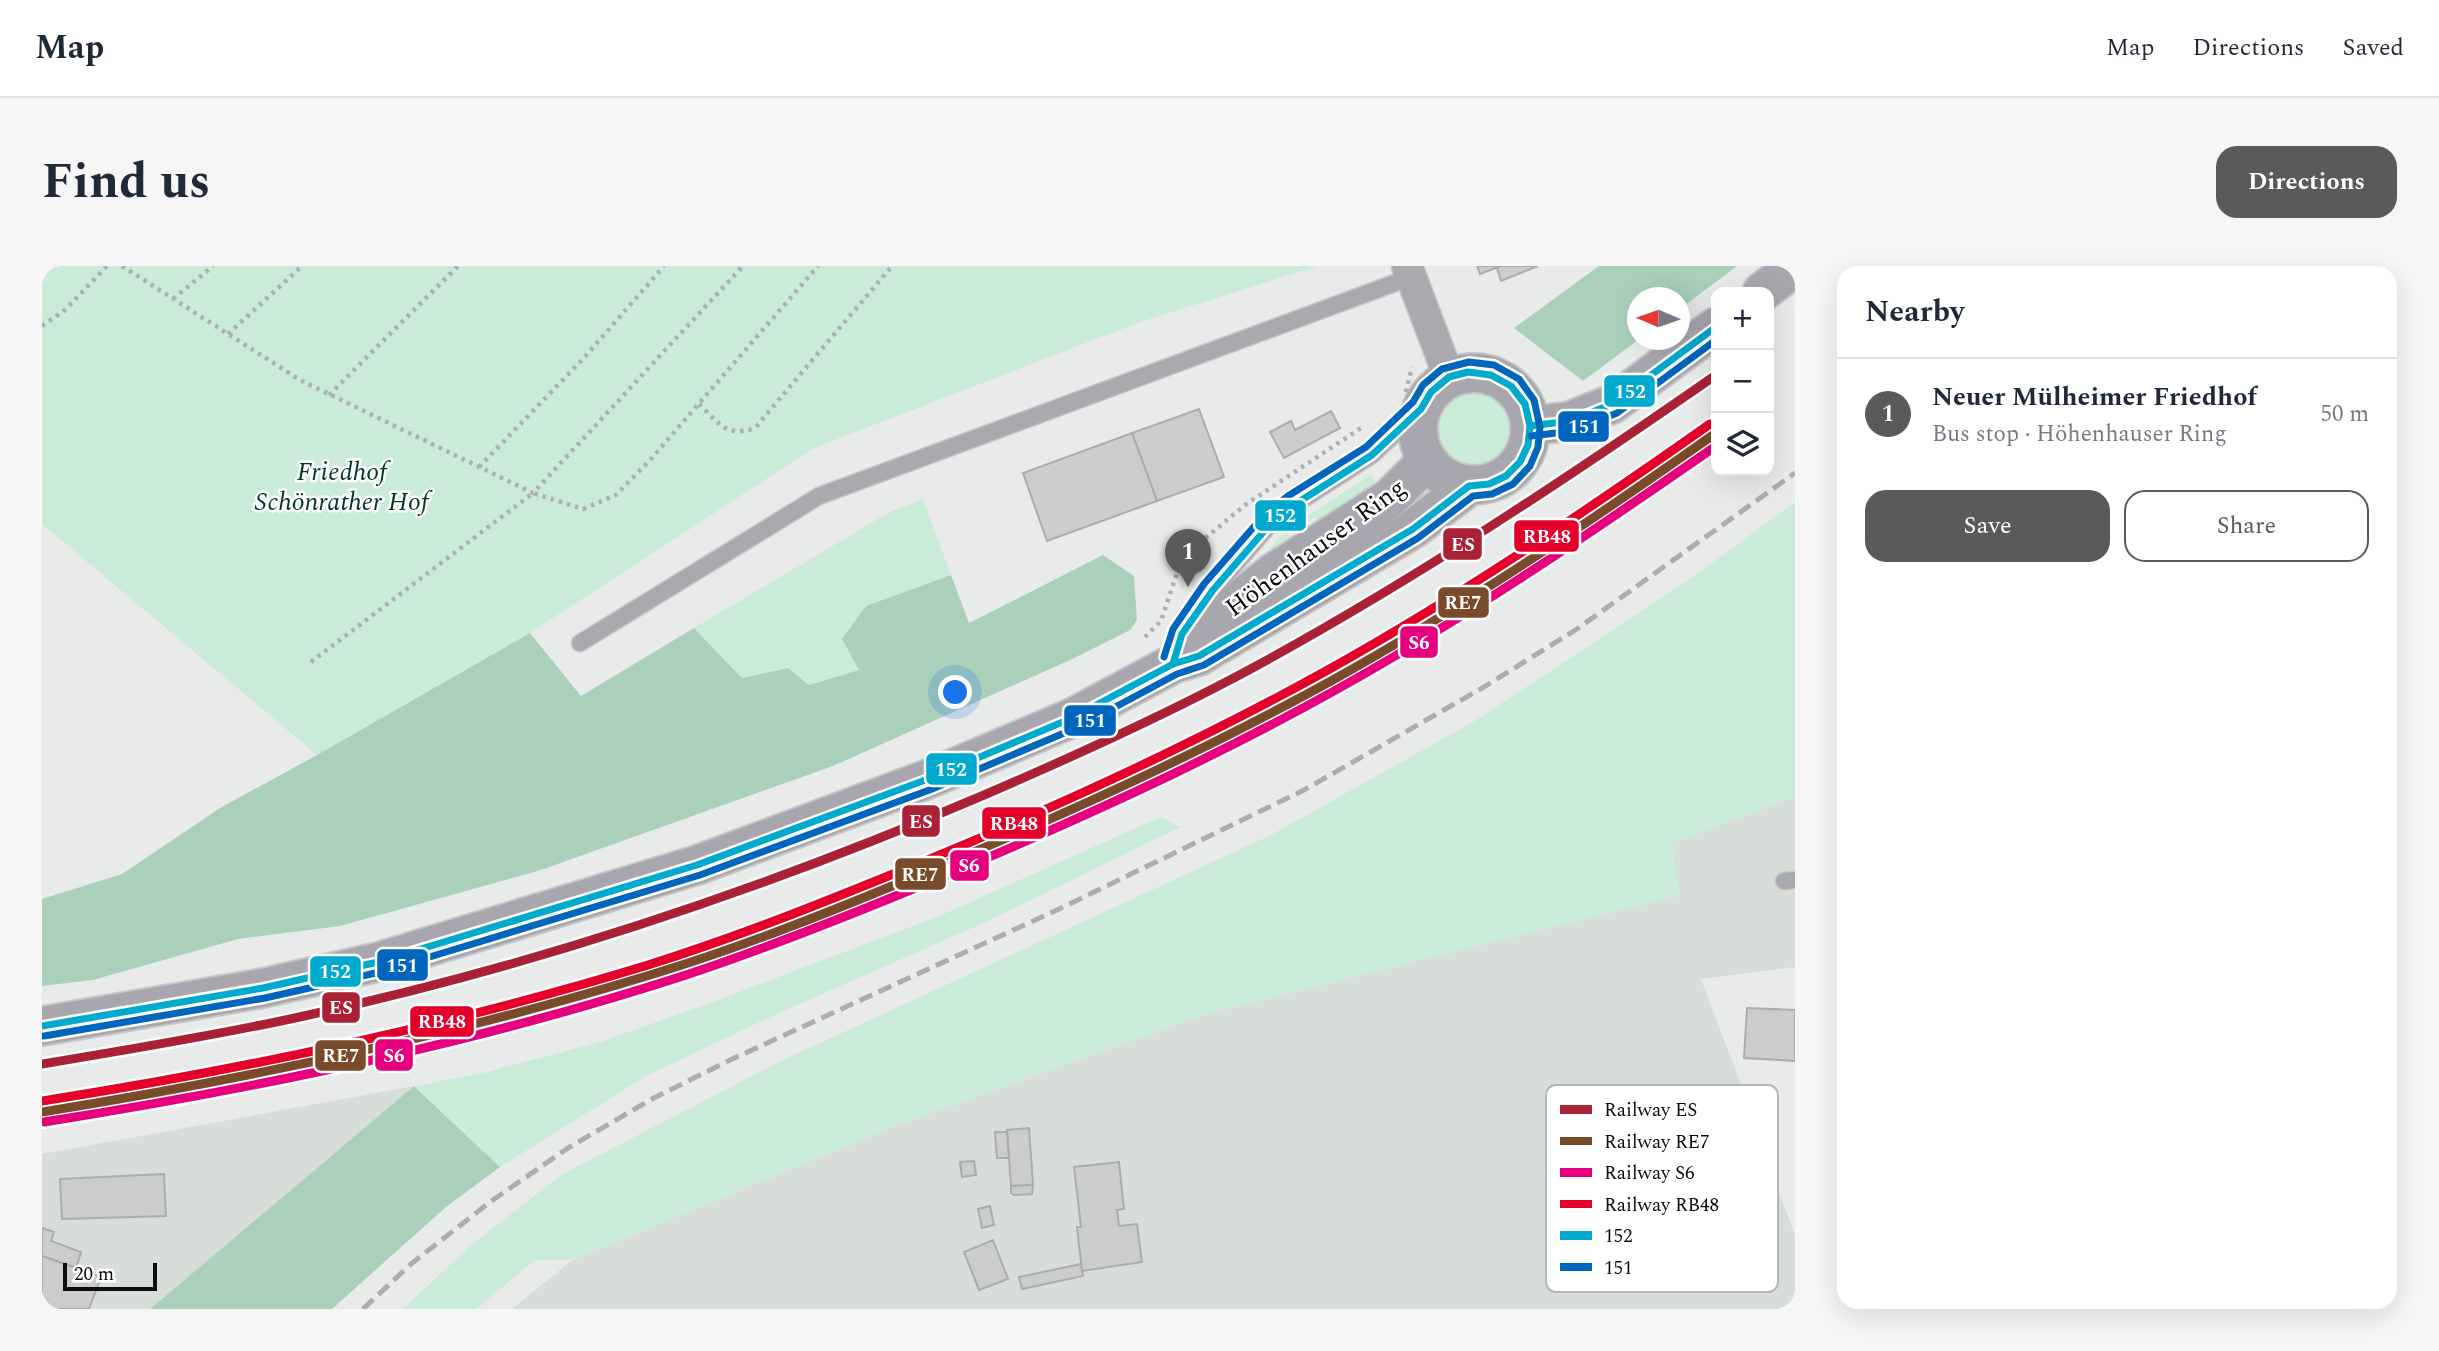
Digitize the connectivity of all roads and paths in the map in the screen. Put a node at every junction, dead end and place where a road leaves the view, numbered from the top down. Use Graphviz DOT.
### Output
graph roads {
  1 [pos="107,266"];
  2 [pos="122,266"];
  3 [pos="213,266"];
  4 [pos="302,266"];
  5 [pos="458,266"];
  6 [pos="664,266"];
  7 [pos="743,266"];
  8 [pos="818,266"];
  9 [pos="892,266"];
  10 [pos="1795,267"];
  11 [pos="1409,272"];
  12 [pos="1769,287"];
  13 [pos="173,299"];
  14 [pos="42,326"];
  15 [pos="1711,331"];
  16 [pos="229,334"];
  17 [pos="1436,338"];
  18 [pos="1449,377"];
  19 [pos="329,395"];
  20 [pos="1413,401"];
  21 [pos="699,404"];
  22 [pos="1367,424"];
  23 [pos="1531,426"];
  24 [pos="1427,461"];
  25 [pos="479,467"];
  26 [pos="1469,486"];
  27 [pos="533,494"];
  28 [pos="1143,639"];
  29 [pos="580,643"];
  30 [pos="311,662"];
  31 [pos="1173,664"];
  32 [pos="42,1026"];
  1 -- 14 [label="path"];
  2 -- 13 [label="path"];
  3 -- 13 [label="path"];
  4 -- 16 [label="path"];
  5 -- 19 [label="path"];
  6 -- 25 [label="path"];
  7 -- 27 [label="path"];
  8 -- 21 [label="path"];
  9 -- 21 [label="path"];
  10 -- 12 [label="street"];
  11 -- 17 [label="street"];
  11 -- 29 [label="lane"];
  13 -- 16 [label="path"];
  15 -- 23 [label="street"];
  16 -- 19 [label="path"];
  17 -- 18 [label="street"];
  17 -- 20 [label="path"];
  18 -- 20 [label="street"];
  18 -- 23 [label="street"];
  19 -- 25 [label="path"];
  20 -- 24 [label="street, Höhenhauser Ring"];
  20 -- 31 [label="lane"];
  21 -- 27 [label="path"];
  22 -- 28 [label="path"];
  23 -- 26 [label="street, Höhenhauser Ring"];
  24 -- 26 [label="street, Höhenhauser Ring"];
  24 -- 31 [label="street, Höhenhauser Ring"];
  25 -- 27 [label="path"];
  26 -- 31 [label="street, Höhenhauser Ring"];
  27 -- 30 [label="path"];
  31 -- 32 [label="street, Höhenhauser Ring"];
}
